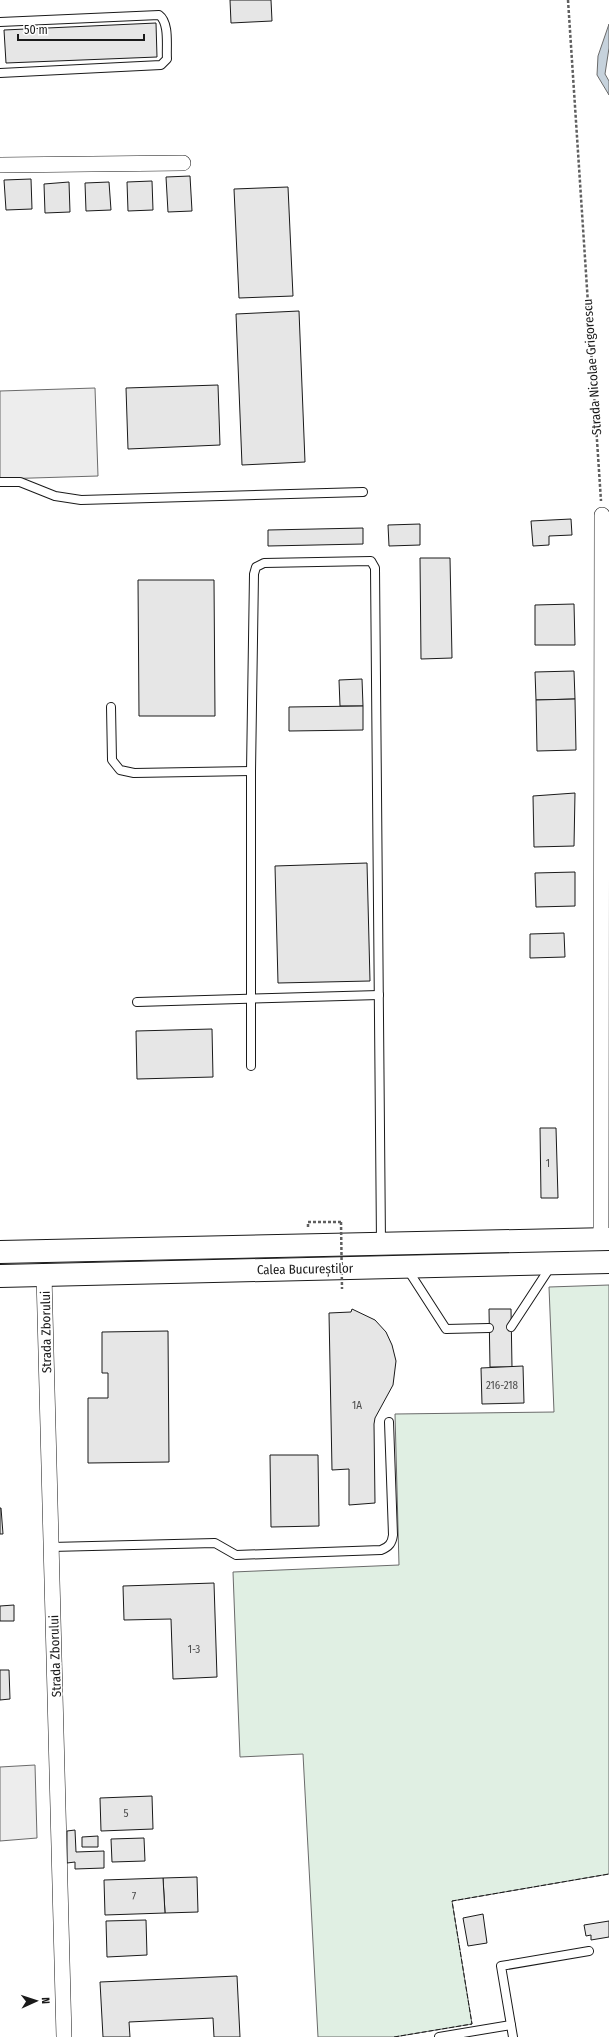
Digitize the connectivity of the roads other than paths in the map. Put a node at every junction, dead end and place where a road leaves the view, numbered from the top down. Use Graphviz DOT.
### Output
graph roads {
  1 [pos="0,22"];
  2 [pos="0,73"];
  3 [pos="183,163"];
  4 [pos="0,165"];
  5 [pos="0,482"];
  6 [pos="363,492"];
  7 [pos="602,515"];
  8 [pos="111,707"];
  9 [pos="251,771"];
  10 [pos="379,995"];
  11 [pos="252,999"];
  12 [pos="137,1002"];
  13 [pos="251,1066"];
  14 [pos="605,1204"];
  15 [pos="605,1239"];
  16 [pos="381,1244"];
  17 [pos="0,1252"];
  18 [pos="609,1262"];
  19 [pos="553,1263"];
  20 [pos="406,1267"];
  21 [pos="44,1274"];
  22 [pos="0,1276"];
  23 [pos="511,1327"];
  24 [pos="489,1328"];
  25 [pos="389,1422"];
  26 [pos="51,1547"];
  27 [pos="589,1951"];
  28 [pos="511,2025"];
  29 [pos="64,2037"];
  30 [pos="439,2037"];
  31 [pos="513,2037"];
  1 -- 2 [label="lane"];
  3 -- 4 [label="street"];
  5 -- 6 [label="lane"];
  7 -- 14 [label="street"];
  8 -- 9 [label="lane"];
  9 -- 10 [label="lane"];
  9 -- 11 [label="lane"];
  10 -- 11 [label="lane"];
  10 -- 16 [label="lane"];
  11 -- 12 [label="lane"];
  11 -- 13 [label="lane"];
  14 -- 15 [label="street"];
  15 -- 16 [label="highway, Calea Bucureștilor"];
  16 -- 17 [label="highway, Calea Bucureștilor"];
  18 -- 19 [label="highway, Calea Bucureștilor"];
  19 -- 20 [label="highway, Calea Bucureștilor"];
  19 -- 23 [label="lane"];
  20 -- 21 [label="highway, Calea Bucureștilor"];
  20 -- 24 [label="lane"];
  21 -- 22 [label="highway, Calea Bucureștilor"];
  21 -- 26 [label="street, Strada Zborului"];
  25 -- 26 [label="lane"];
  26 -- 29 [label="street, Strada Zborului"];
  27 -- 28 [label="lane"];
  28 -- 30 [label="lane"];
  28 -- 31 [label="lane"];
}
